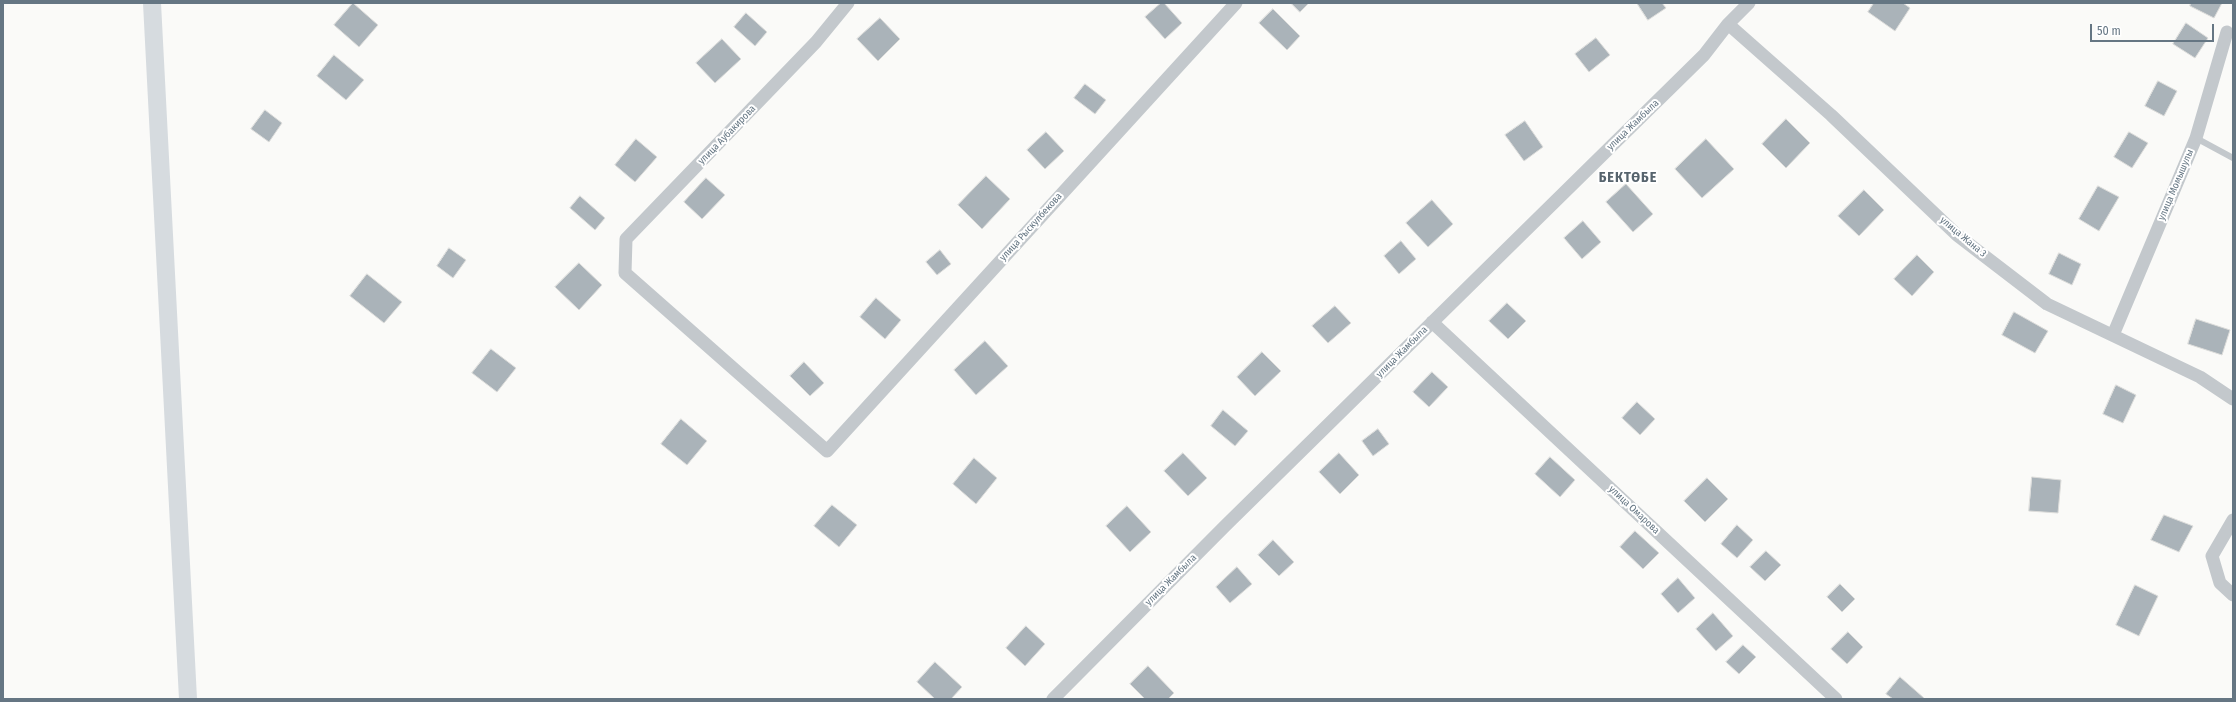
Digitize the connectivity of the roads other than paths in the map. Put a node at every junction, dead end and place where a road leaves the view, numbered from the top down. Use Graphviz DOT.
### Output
graph roads {
  1 [pos="152,3"];
  2 [pos="848,3"];
  3 [pos="1236,3"];
  4 [pos="1749,3"];
  5 [pos="1728,24"];
  6 [pos="2227,32"];
  7 [pos="2196,138"];
  8 [pos="2233,158"];
  9 [pos="1432,322"];
  10 [pos="2113,335"];
  11 [pos="2233,399"];
  12 [pos="827,451"];
  13 [pos="2233,520"];
  14 [pos="2233,595"];
  15 [pos="188,699"];
  16 [pos="1053,699"];
  17 [pos="1836,699"];
  1 -- 15 [label="main road"];
  2 -- 12 [label="street, улица Аубакирова"];
  3 -- 12 [label="street, улица Рыскулбекова"];
  4 -- 5 [label="street, улица Жамбыла"];
  5 -- 9 [label="street, улица Жамбыла"];
  5 -- 10 [label="street, улица Жана 3"];
  6 -- 7 [label="street, улица Момышулы"];
  7 -- 8 [label="lane"];
  7 -- 10 [label="street, улица Момышулы"];
  9 -- 16 [label="street, улица Жамбыла"];
  9 -- 17 [label="street, улица Омарова"];
  10 -- 11 [label="street, улица Жана 3"];
  13 -- 14 [label="street"];
}
